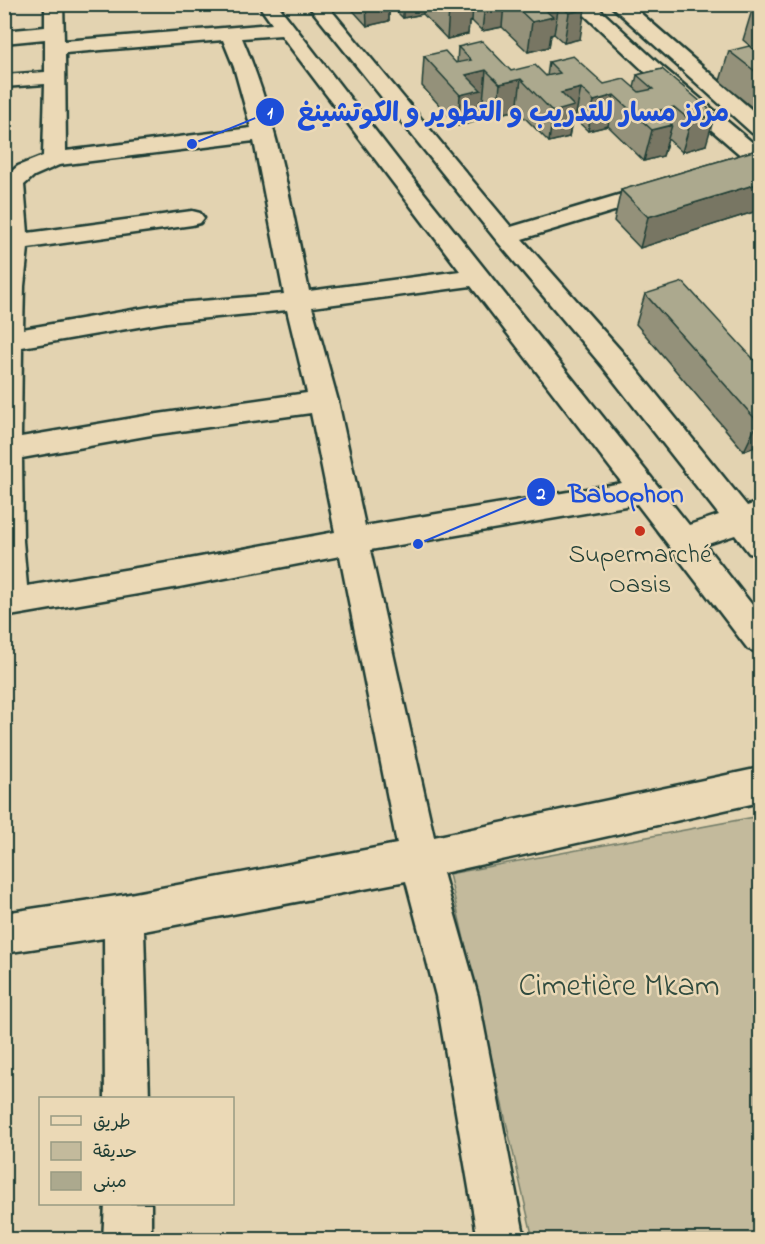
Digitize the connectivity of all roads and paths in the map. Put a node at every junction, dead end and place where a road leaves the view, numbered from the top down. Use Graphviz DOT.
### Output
graph roads {
  1 [pos="54,4"];
  2 [pos="267,4"];
  3 [pos="316,4"];
  4 [pos="582,4"];
  5 [pos="618,4"];
  6 [pos="284,29"];
  7 [pos="230,34"];
  8 [pos="4,37"];
  9 [pos="54,40"];
  10 [pos="55,77"];
  11 [pos="4,81"];
  12 [pos="760,128"];
  13 [pos="262,134"];
  14 [pos="54,159"];
  15 [pos="754,161"];
  16 [pos="8,183"];
  17 [pos="682,183"];
  18 [pos="192,218"];
  19 [pos="506,236"];
  20 [pos="17,242"];
  21 [pos="478,277"];
  22 [pos="298,301"];
  23 [pos="9,340"];
  24 [pos="324,401"];
  25 [pos="7,450"];
  26 [pos="645,491"];
  27 [pos="755,526"];
  28 [pos="681,540"];
  29 [pos="352,541"];
  30 [pos="8,603"];
  31 [pos="760,639"];
  32 [pos="760,785"];
  33 [pos="419,857"];
  34 [pos="124,915"];
  35 [pos="4,933"];
  36 [pos="127,1097"];
  37 [pos="128,1205"];
  38 [pos="127,1239"];
  39 [pos="502,1239"];
  1 -- 9 [label="street"];
  2 -- 6 [label="street"];
  3 -- 19 [label="street"];
  4 -- 15 [label="street"];
  5 -- 12 [label="street"];
  6 -- 7 [label="street"];
  6 -- 21 [label="street"];
  7 -- 9 [label="street"];
  7 -- 13 [label="street"];
  8 -- 9 [label="street"];
  9 -- 10 [label="street"];
  10 -- 11 [label="street"];
  10 -- 14 [label="street"];
  13 -- 14 [label="street"];
  13 -- 22 [label="street"];
  14 -- 16 [label="street"];
  16 -- 20 [label="street"];
  17 -- 19 [label="street"];
  18 -- 20 [label="street"];
  19 -- 27 [label="street"];
  20 -- 23 [label="street"];
  21 -- 22 [label="street"];
  21 -- 26 [label="street"];
  22 -- 23 [label="street"];
  22 -- 24 [label="street"];
  23 -- 25 [label="street"];
  24 -- 25 [label="street"];
  24 -- 29 [label="street"];
  25 -- 30 [label="street"];
  26 -- 28 [label="street"];
  26 -- 29 [label="street"];
  27 -- 28 [label="street"];
  28 -- 31 [label="street"];
  29 -- 30 [label="street"];
  29 -- 33 [label="street"];
  32 -- 33 [label="street"];
  33 -- 34 [label="street"];
  33 -- 39 [label="street"];
  34 -- 35 [label="street"];
  34 -- 36 [label="street"];
  37 -- 38 [label="street"];
}
